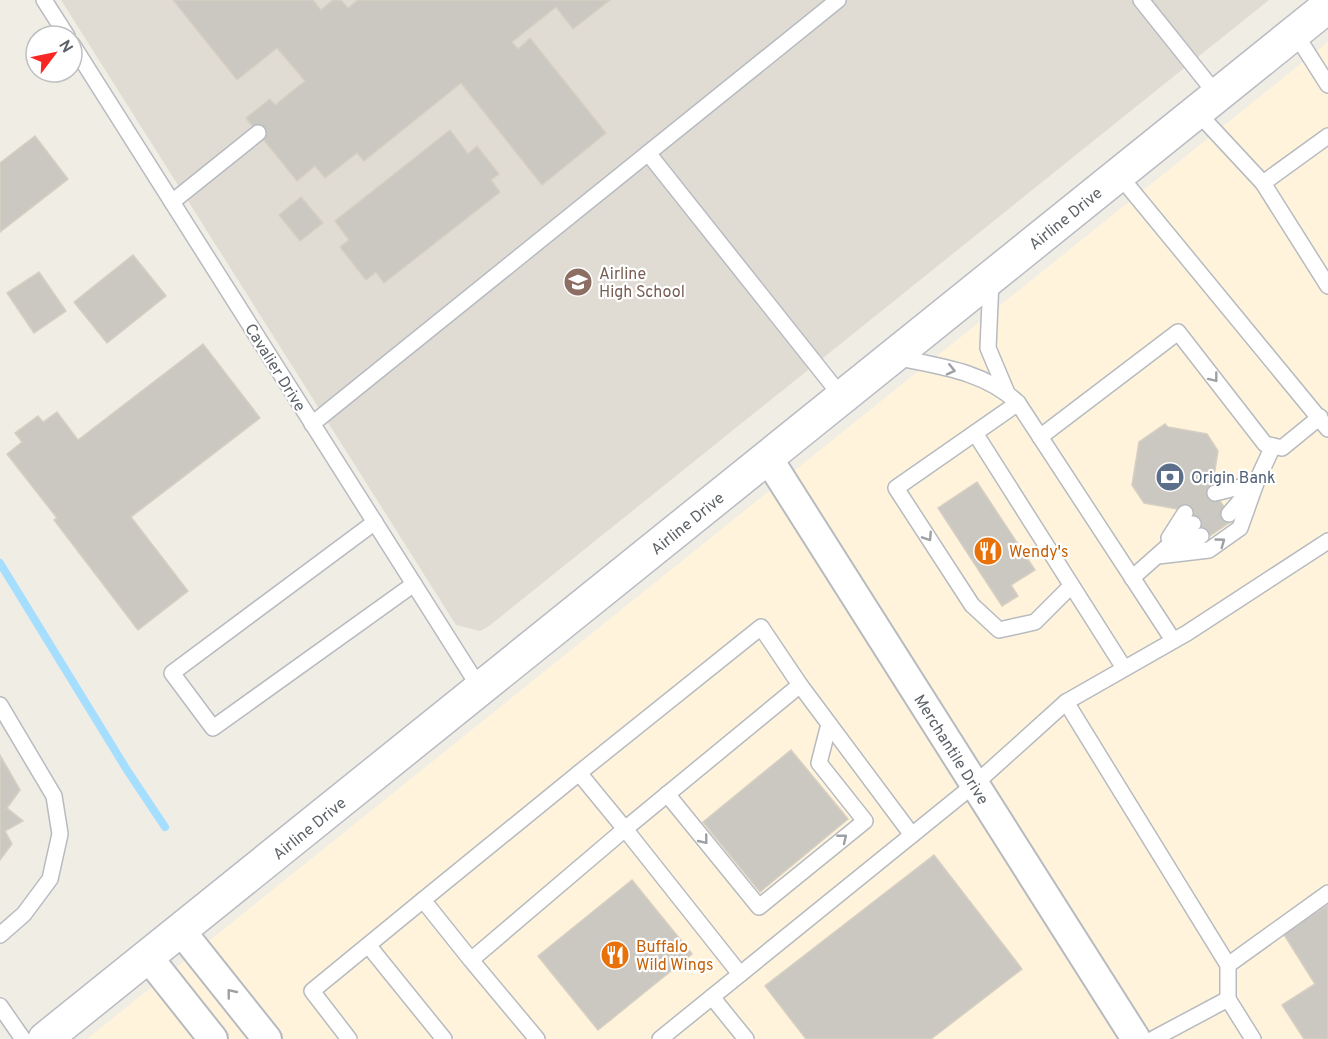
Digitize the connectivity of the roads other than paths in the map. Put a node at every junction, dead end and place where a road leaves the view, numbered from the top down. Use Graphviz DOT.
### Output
graph roads {
  1 [pos="44,0"];
  2 [pos="838,0"];
  3 [pos="1142,0"];
  4 [pos="1328,6"];
  5 [pos="59,24"];
  6 [pos="1295,33"];
  7 [pos="84,63"];
  8 [pos="1328,85"];
  9 [pos="1207,104"];
  10 [pos="258,133"];
  11 [pos="1328,136"];
  12 [pos="648,153"];
  13 [pos="1119,175"];
  14 [pos="1263,183"];
  15 [pos="172,202"];
  16 [pos="991,278"];
  17 [pos="1328,286"];
  18 [pos="894,357"];
  19 [pos="842,397"];
  20 [pos="1013,398"];
  21 [pos="1324,423"];
  22 [pos="312,424"];
  23 [pos="975,433"];
  24 [pos="1040,437"];
  25 [pos="1273,446"];
  26 [pos="768,458"];
  27 [pos="1256,483"];
  28 [pos="375,522"];
  29 [pos="1193,524"];
  30 [pos="1328,541"];
  31 [pos="1158,556"];
  32 [pos="1132,578"];
  33 [pos="414,584"];
  34 [pos="1071,586"];
  35 [pos="1173,640"];
  36 [pos="1124,668"];
  37 [pos="800,685"];
  38 [pos="481,690"];
  39 [pos="1066,702"];
  40 [pos="0,705"];
  41 [pos="829,724"];
  42 [pos="579,773"];
  43 [pos="975,784"];
  44 [pos="667,794"];
  45 [pos="625,829"];
  46 [pos="912,836"];
  47 [pos="1328,893"];
  48 [pos="423,900"];
  49 [pos="181,931"];
  50 [pos="0,935"];
  51 [pos="368,945"];
  52 [pos="148,957"];
  53 [pos="471,960"];
  54 [pos="1228,965"];
  55 [pos="740,974"];
  56 [pos="712,997"];
  57 [pos="1228,999"];
  58 [pos="0,1006"];
  59 [pos="22,1039"];
  60 [pos="45,1039"];
  61 [pos="213,1039"];
  62 [pos="267,1039"];
  63 [pos="349,1039"];
  64 [pos="444,1039"];
  65 [pos="537,1039"];
  66 [pos="660,1039"];
  67 [pos="746,1039"];
  68 [pos="1136,1039"];
  69 [pos="1153,1039"];
  70 [pos="1254,1039"];
  1 -- 5 [label="lane"];
  2 -- 12 [label="lane"];
  3 -- 9 [label="lane"];
  4 -- 6 [label="main road, Airline Drive"];
  6 -- 8 [label="lane"];
  6 -- 9 [label="main road, Airline Drive"];
  7 -- 15 [label="lane, Cavalier Drive"];
  9 -- 13 [label="main road, Airline Drive"];
  9 -- 14 [label="lane"];
  10 -- 15 [label="lane"];
  11 -- 14 [label="lane"];
  12 -- 19 [label="lane"];
  12 -- 22 [label="lane"];
  13 -- 16 [label="main road, Airline Drive"];
  13 -- 21 [label="lane"];
  14 -- 17 [label="lane"];
  15 -- 22 [label="lane, Cavalier Drive"];
  16 -- 18 [label="main road, Airline Drive"];
  16 -- 20 [label="lane"];
  18 -- 19 [label="main road, Airline Drive"];
  18 -- 20 [label="lane, one-way"];
  19 -- 26 [label="main road, Airline Drive"];
  20 -- 23 [label="lane"];
  20 -- 24 [label="lane"];
  21 -- 25 [label="lane"];
  22 -- 28 [label="lane, Cavalier Drive"];
  23 -- 34 [label="lane"];
  23 -- 34 [label="lane, one-way"];
  24 -- 25 [label="lane, one-way"];
  24 -- 32 [label="lane"];
  25 -- 27 [label="lane"];
  26 -- 38 [label="main road, Airline Drive"];
  26 -- 43 [label="street, Merchantile Drive"];
  27 -- 27 [label="lane"];
  31 -- 27 [label="lane, one-way"];
  28 -- 33 [label="lane, Cavalier Drive"];
  28 -- 33 [label="lane"];
  29 -- 31 [label="lane"];
  30 -- 35 [label="lane"];
  31 -- 32 [label="lane"];
  32 -- 35 [label="lane"];
  33 -- 38 [label="lane, Cavalier Drive"];
  34 -- 36 [label="lane"];
  35 -- 36 [label="lane"];
  36 -- 39 [label="lane"];
  37 -- 41 [label="lane"];
  37 -- 42 [label="lane"];
  37 -- 44 [label="lane"];
  38 -- 49 [label="main road, Airline Drive"];
  39 -- 43 [label="lane"];
  39 -- 54 [label="lane"];
  40 -- 50 [label="lane"];
  44 -- 41 [label="lane, one-way"];
  41 -- 46 [label="lane"];
  42 -- 45 [label="lane"];
  42 -- 48 [label="lane"];
  43 -- 46 [label="lane"];
  43 -- 68 [label="street, Merchantile Drive"];
  44 -- 45 [label="lane"];
  45 -- 53 [label="lane"];
  45 -- 55 [label="lane"];
  46 -- 55 [label="lane"];
  47 -- 54 [label="lane"];
  48 -- 51 [label="lane"];
  48 -- 53 [label="lane"];
  49 -- 52 [label="main road, Airline Drive"];
  62 -- 49 [label="street, one-way"];
  51 -- 63 [label="lane"];
  51 -- 64 [label="lane"];
  52 -- 60 [label="main road, Airline Drive"];
  52 -- 61 [label="street"];
  53 -- 65 [label="lane"];
  54 -- 57 [label="lane"];
  55 -- 56 [label="lane"];
  56 -- 66 [label="lane"];
  56 -- 67 [label="lane"];
  57 -- 69 [label="lane"];
  57 -- 70 [label="lane"];
  58 -- 59 [label="lane"];
}
